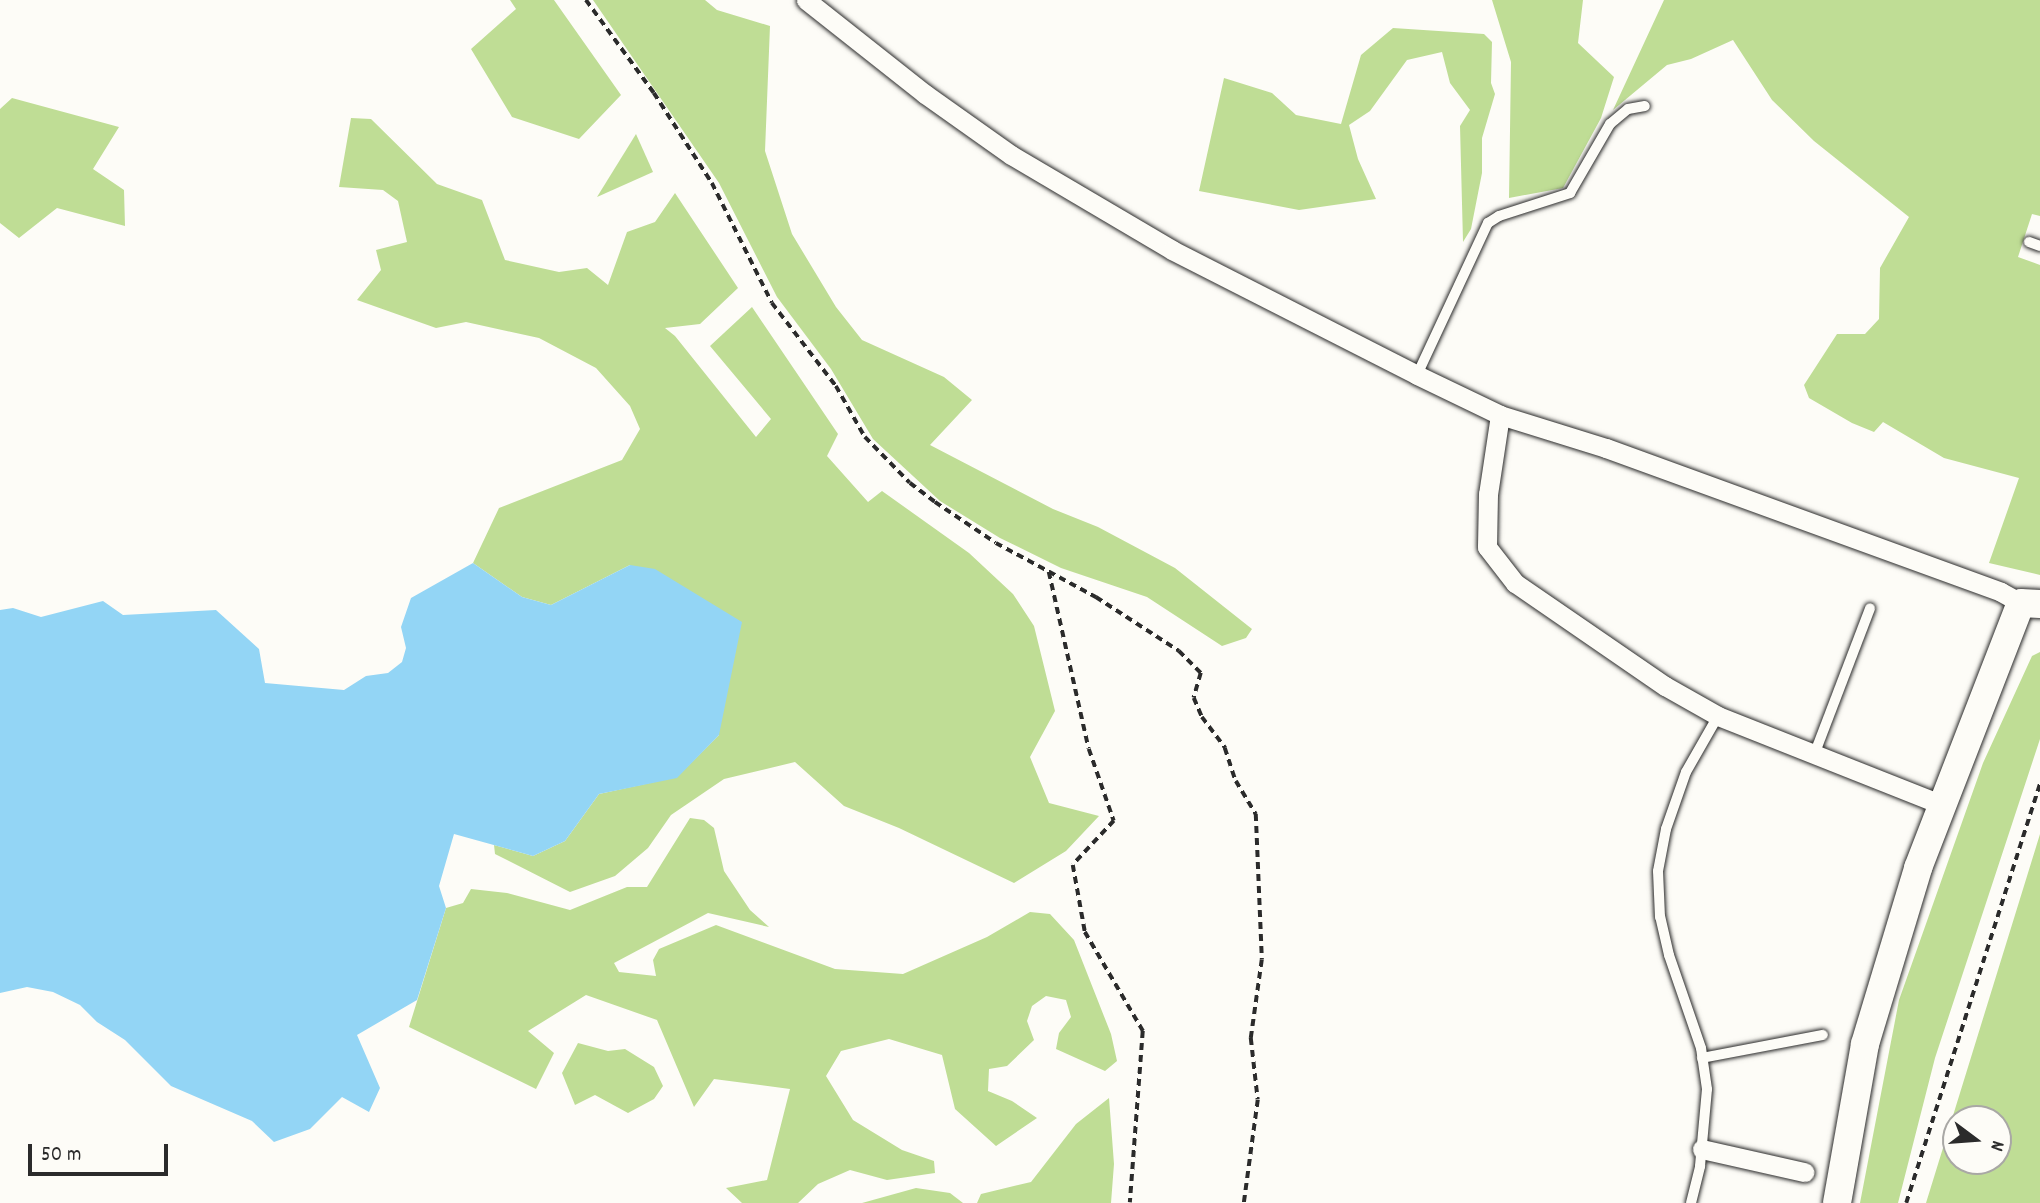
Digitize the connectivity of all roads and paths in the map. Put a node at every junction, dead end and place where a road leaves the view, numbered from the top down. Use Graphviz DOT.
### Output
graph roads {
  1 [pos="586,0"];
  2 [pos="806,0"];
  3 [pos="1646,106"];
  4 [pos="1417,375"];
  5 [pos="1500,415"];
  6 [pos="1049,572"];
  7 [pos="2030,604"];
  8 [pos="1870,608"];
  9 [pos="1718,716"];
  10 [pos="1814,755"];
  11 [pos="2040,782"];
  12 [pos="1943,805"];
  13 [pos="1823,1035"];
  14 [pos="1702,1058"];
  15 [pos="1702,1149"];
  16 [pos="1804,1172"];
  17 [pos="1130,1203"];
  18 [pos="1244,1203"];
  19 [pos="1690,1203"];
  20 [pos="1837,1203"];
  21 [pos="1906,1203"];
  1 -- 6 [label="path"];
  2 -- 4 [label="street"];
  3 -- 4 [label="lane"];
  4 -- 5 [label="street"];
  5 -- 7 [label="street"];
  5 -- 9 [label="street"];
  6 -- 17 [label="path"];
  6 -- 18 [label="path"];
  7 -- 12 [label="street"];
  8 -- 10 [label="lane"];
  9 -- 10 [label="street"];
  9 -- 14 [label="lane"];
  10 -- 12 [label="street"];
  11 -- 21 [label="path"];
  12 -- 20 [label="street"];
  13 -- 14 [label="lane"];
  14 -- 15 [label="lane"];
  15 -- 16 [label="street"];
  15 -- 19 [label="lane"];
}
